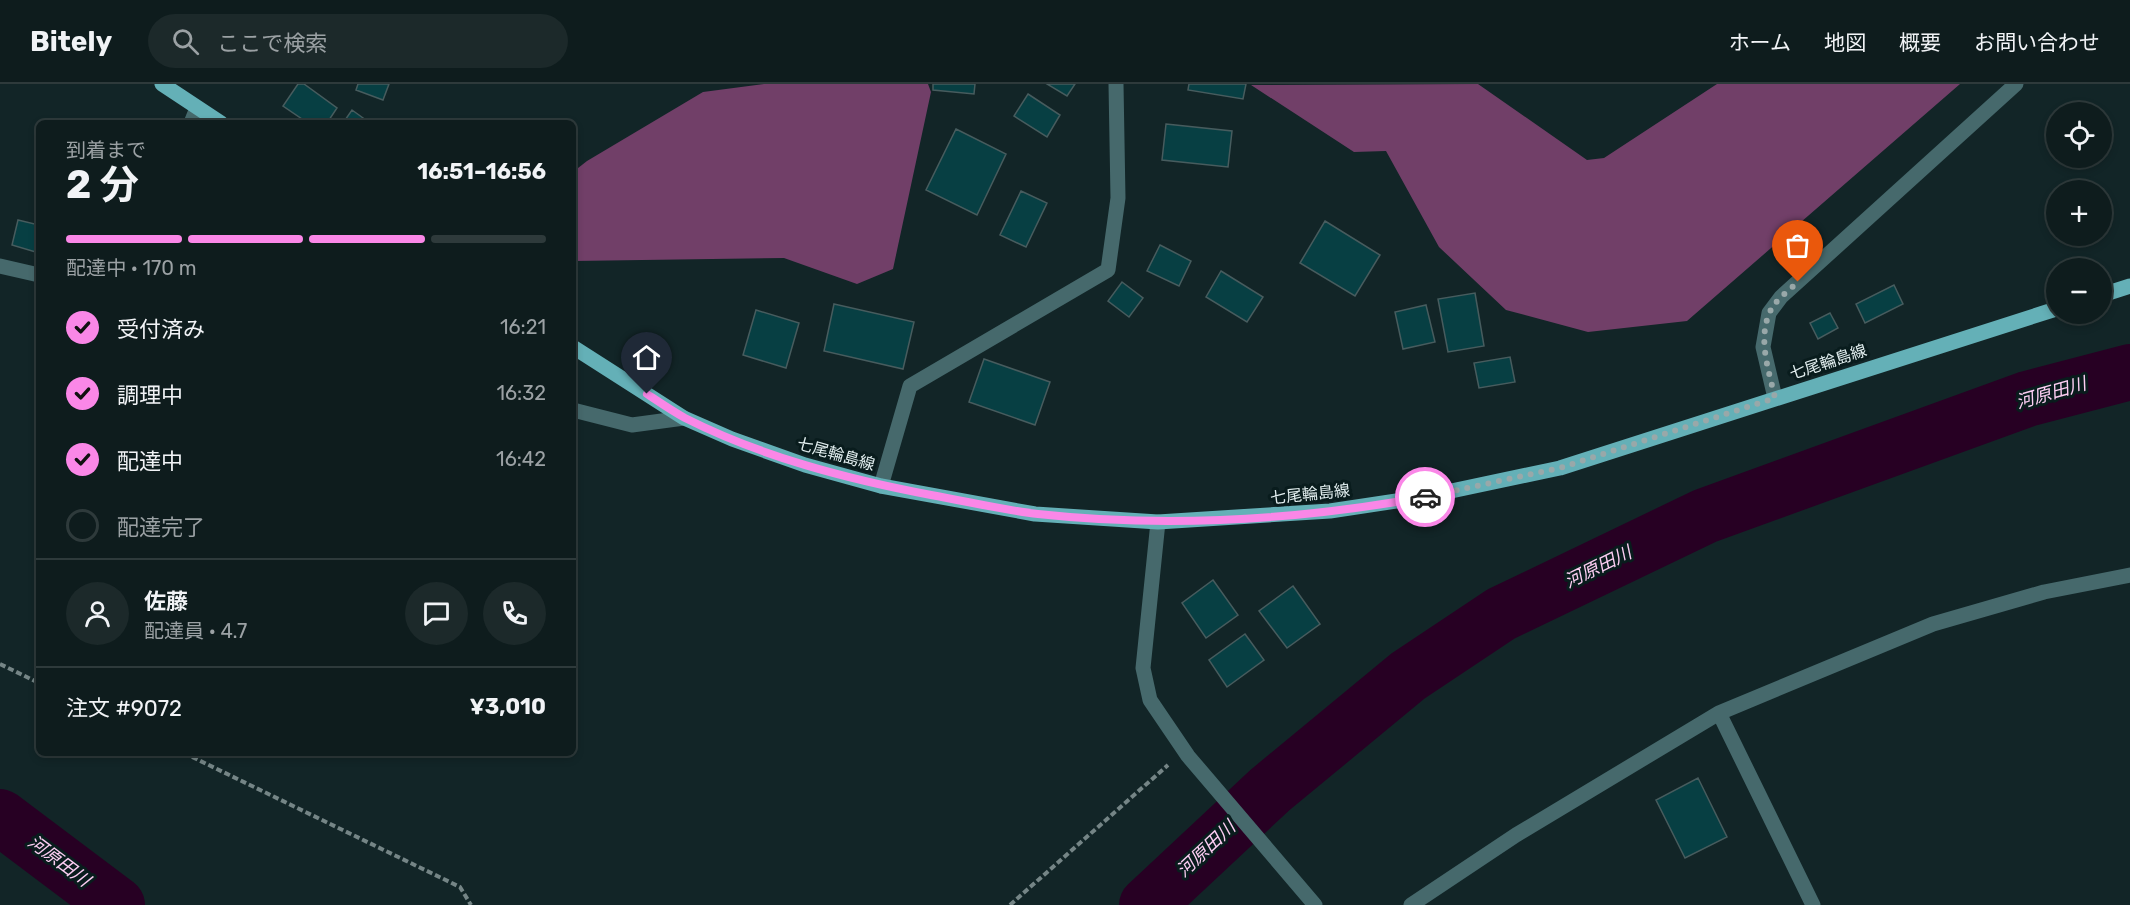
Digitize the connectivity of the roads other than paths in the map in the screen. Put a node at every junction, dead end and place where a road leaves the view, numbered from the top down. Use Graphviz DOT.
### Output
graph roads {
  1 [pos="162,84"];
  2 [pos="1116,84"];
  3 [pos="2016,84"];
  4 [pos="197,108"];
  5 [pos="192,120"];
  6 [pos="216,120"];
  7 [pos="0,266"];
  8 [pos="36,274"];
  9 [pos="2130,286"];
  10 [pos="2112,292"];
  11 [pos="2046,312"];
  12 [pos="576,349"];
  13 [pos="1775,398"];
  14 [pos="576,411"];
  15 [pos="684,418"];
  16 [pos="881,486"];
  17 [pos="1158,522"];
  18 [pos="2130,575"];
  19 [pos="1719,713"];
  20 [pos="1315,905"];
  21 [pos="1412,905"];
  22 [pos="1813,905"];
  1 -- 4 [label="main road"];
  2 -- 16 [label="street"];
  3 -- 13 [label="street"];
  4 -- 5 [label="street"];
  4 -- 6 [label="main road"];
  7 -- 8 [label="street"];
  9 -- 10 [label="main road"];
  11 -- 13 [label="main road, 七尾輪島線"];
  12 -- 15 [label="main road, 七尾輪島線"];
  13 -- 17 [label="main road, 七尾輪島線"];
  14 -- 15 [label="street"];
  15 -- 16 [label="main road, 七尾輪島線"];
  16 -- 17 [label="main road, 七尾輪島線"];
  17 -- 20 [label="street"];
  18 -- 19 [label="street"];
  19 -- 21 [label="street"];
  19 -- 22 [label="street"];
}
